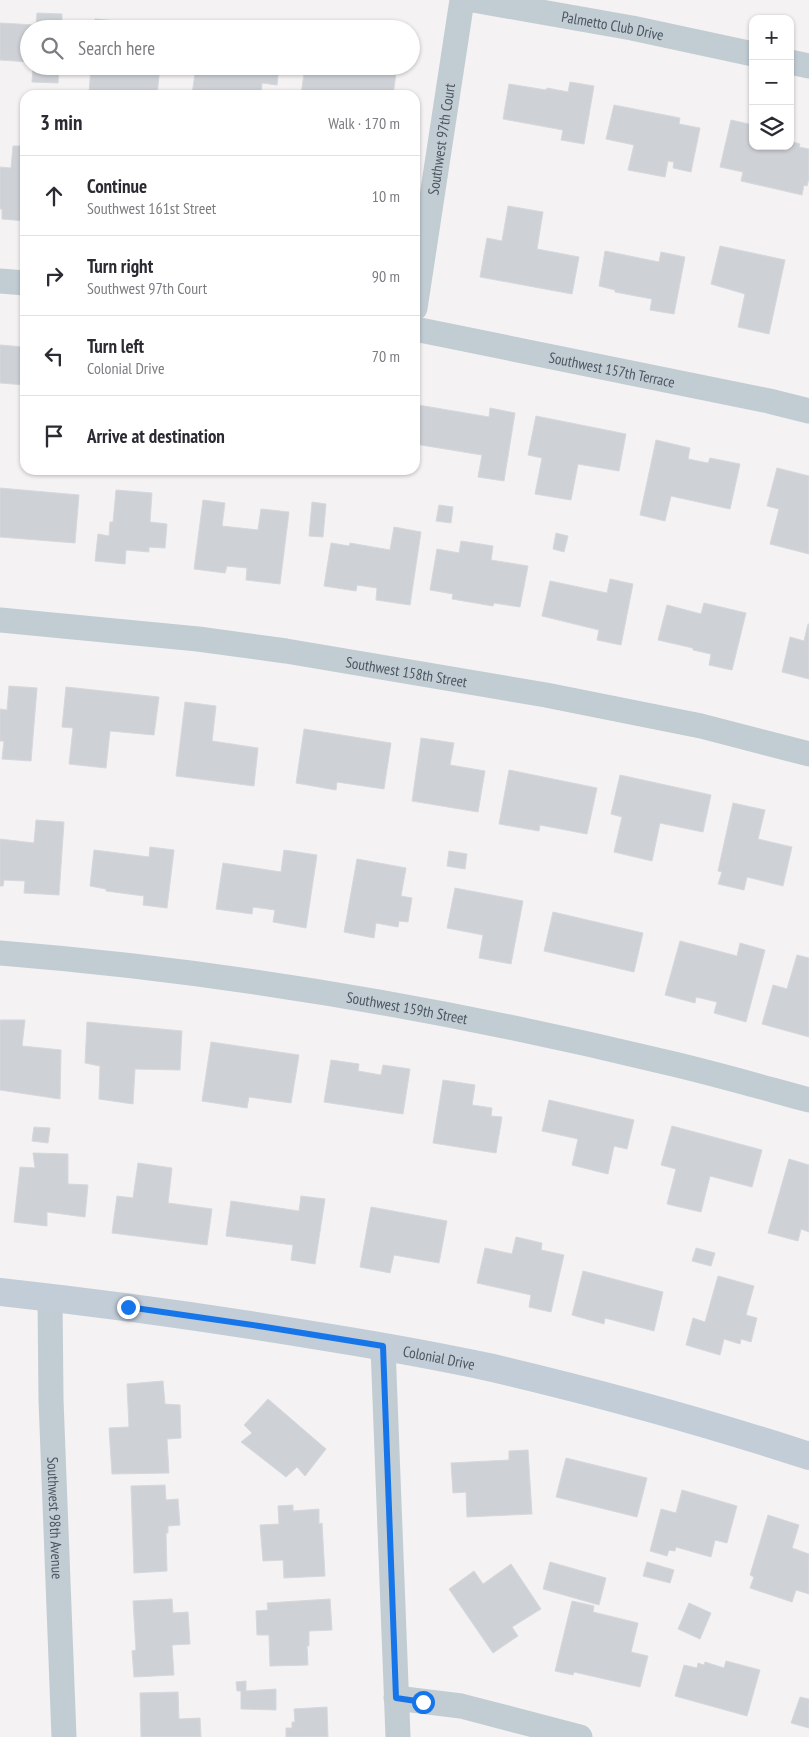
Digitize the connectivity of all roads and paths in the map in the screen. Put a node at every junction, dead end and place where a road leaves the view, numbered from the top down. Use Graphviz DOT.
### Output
graph roads {
  1 [pos="462,0"];
  2 [pos="473,0"];
  3 [pos="749,53"];
  4 [pos="794,63"];
  5 [pos="809,66"];
  6 [pos="420,275"];
  7 [pos="0,281"];
  8 [pos="20,283"];
  9 [pos="420,330"];
  10 [pos="809,411"];
  11 [pos="0,620"];
  12 [pos="809,754"];
  13 [pos="0,953"];
  14 [pos="809,1100"];
  15 [pos="0,1292"];
  16 [pos="50,1298"];
  17 [pos="383,1346"];
  18 [pos="809,1456"];
  19 [pos="396,1698"];
  20 [pos="64,1737"];
  21 [pos="398,1737"];
  22 [pos="580,1737"];
  1 -- 6 [label="street, Southwest 97th Court"];
  2 -- 3 [label="street, Palmetto Club Drive"];
  4 -- 5 [label="street"];
  7 -- 8 [label="street"];
  9 -- 10 [label="street, Southwest 157th Terrace"];
  11 -- 12 [label="street, Southwest 158th Street"];
  13 -- 14 [label="street, Southwest 159th Street"];
  15 -- 16 [label="street, Colonial Drive"];
  16 -- 17 [label="street, Colonial Drive"];
  16 -- 20 [label="street, Southwest 98th Avenue"];
  17 -- 18 [label="street, Colonial Drive"];
  17 -- 19 [label="street"];
  19 -- 21 [label="street"];
  19 -- 22 [label="street"];
}
